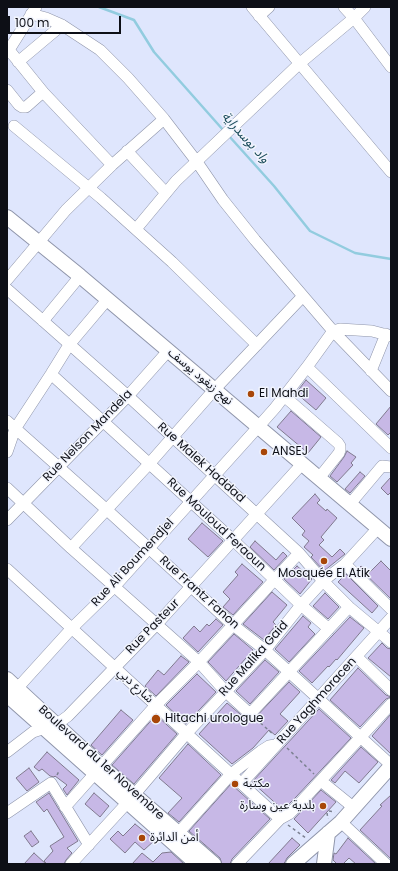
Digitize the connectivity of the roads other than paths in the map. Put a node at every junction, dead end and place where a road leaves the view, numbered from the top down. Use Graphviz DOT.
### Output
graph roads {
  1 [pos="269,7"];
  2 [pos="344,7"];
  3 [pos="365,7"];
  4 [pos="34,10"];
  5 [pos="256,11"];
  6 [pos="354,18"];
  7 [pos="62,25"];
  8 [pos="8,52"];
  9 [pos="18,62"];
  10 [pos="300,64"];
  11 [pos="391,67"];
  12 [pos="7,90"];
  13 [pos="43,92"];
  14 [pos="164,119"];
  15 [pos="14,126"];
  16 [pos="127,151"];
  17 [pos="200,158"];
  18 [pos="112,165"];
  19 [pos="391,172"];
  20 [pos="88,188"];
  21 [pos="166,193"];
  22 [pos="7,217"];
  23 [pos="136,229"];
  24 [pos="40,242"];
  25 [pos="80,276"];
  26 [pos="7,280"];
  27 [pos="7,289"];
  28 [pos="302,296"];
  29 [pos="108,300"];
  30 [pos="43,321"];
  31 [pos="333,331"];
  32 [pos="389,335"];
  33 [pos="69,345"];
  34 [pos="257,345"];
  35 [pos="168,351"];
  36 [pos="307,367"];
  37 [pos="371,371"];
  38 [pos="52,374"];
  39 [pos="214,390"];
  40 [pos="391,391"];
  41 [pos="128,396"];
  42 [pos="284,396"];
  43 [pos="102,422"];
  44 [pos="11,425"];
  45 [pos="259,426"];
  46 [pos="172,438"];
  47 [pos="391,449"];
  48 [pos="7,452"];
  49 [pos="149,464"];
  50 [pos="302,464"];
  51 [pos="59,467"];
  52 [pos="387,467"];
  53 [pos="214,476"];
  54 [pos="319,478"];
  55 [pos="7,488"];
  56 [pos="191,502"];
  57 [pos="24,504"];
  58 [pos="350,504"];
  59 [pos="107,510"];
  60 [pos="256,514"];
  61 [pos="7,520"];
  62 [pos="378,528"];
  63 [pos="391,539"];
  64 [pos="233,540"];
  65 [pos="71,548"];
  66 [pos="149,548"];
  67 [pos="299,553"];
  68 [pos="345,564"];
  69 [pos="7,569"];
  70 [pos="275,579"];
  71 [pos="323,581"];
  72 [pos="114,586"];
  73 [pos="191,586"];
  74 [pos="301,605"];
  75 [pos="349,606"];
  76 [pos="391,609"];
  77 [pos="391,618"];
  78 [pos="157,624"];
  79 [pos="233,625"];
  80 [pos="72,628"];
  81 [pos="329,629"];
  82 [pos="379,631"];
  83 [pos="391,642"];
  84 [pos="265,650"];
  85 [pos="357,657"];
  86 [pos="199,662"];
  87 [pos="114,666"];
  88 [pos="288,673"];
  89 [pos="391,690"];
  90 [pos="225,691"];
  91 [pos="10,692"];
  92 [pos="317,699"];
  93 [pos="391,704"];
  94 [pos="156,705"];
  95 [pos="51,726"];
  96 [pos="186,734"];
  97 [pos="360,738"];
  98 [pos="279,743"];
  99 [pos="7,752"];
  100 [pos="98,770"];
  101 [pos="389,771"];
  102 [pos="231,774"];
  103 [pos="321,781"];
  104 [pos="242,783"];
  105 [pos="131,798"];
  106 [pos="65,806"];
  107 [pos="353,807"];
  108 [pos="7,813"];
  109 [pos="280,819"];
  110 [pos="341,822"];
  111 [pos="328,833"];
  112 [pos="174,836"];
  113 [pos="89,845"];
  114 [pos="71,864"];
  115 [pos="197,864"];
  116 [pos="214,864"];
  117 [pos="236,864"];
  118 [pos="293,864"];
  119 [pos="324,864"];
  120 [pos="386,864"];
  1 -- 5 [label="street"];
  2 -- 6 [label="street"];
  3 -- 6 [label="street"];
  4 -- 7 [label="street"];
  4 -- 8 [label="street"];
  5 -- 10 [label="street"];
  6 -- 10 [label="street"];
  6 -- 11 [label="street"];
  7 -- 9 [label="street"];
  7 -- 14 [label="street"];
  8 -- 9 [label="street"];
  9 -- 13 [label="street"];
  10 -- 17 [label="street"];
  10 -- 19 [label="street"];
  12 -- 13 [label="street"];
  13 -- 18 [label="street"];
  14 -- 16 [label="street"];
  14 -- 17 [label="street"];
  15 -- 20 [label="street"];
  16 -- 18 [label="street"];
  16 -- 21 [label="street"];
  17 -- 21 [label="street"];
  17 -- 28 [label="street"];
  18 -- 20 [label="street"];
  20 -- 23 [label="street"];
  20 -- 24 [label="street"];
  21 -- 23 [label="street"];
  22 -- 24 [label="main road, نهج زيغود يوسف"];
  23 -- 34 [label="street"];
  24 -- 25 [label="main road, نهج زيغود يوسف"];
  24 -- 26 [label="street"];
  25 -- 29 [label="main road, نهج زيغود يوسف"];
  25 -- 30 [label="street"];
  27 -- 30 [label="street, Rue Malek Haddad"];
  28 -- 31 [label="street"];
  28 -- 34 [label="street"];
  29 -- 33 [label="street"];
  29 -- 35 [label="main road, نهج زيغود يوسف"];
  30 -- 33 [label="street, Rue Malek Haddad"];
  31 -- 32 [label="street"];
  31 -- 36 [label="street, Rue Ali Boumendjel"];
  31 -- 37 [label="street"];
  32 -- 37 [label="street"];
  33 -- 38 [label="street"];
  33 -- 41 [label="street, Rue Malek Haddad"];
  34 -- 39 [label="street"];
  35 -- 39 [label="main road, نهج زيغود يوسف"];
  35 -- 41 [label="street, Rue Nelson Mandela"];
  36 -- 42 [label="street, Rue Ali Boumendjel"];
  36 -- 47 [label="street"];
  37 -- 40 [label="street"];
  38 -- 43 [label="street, Rue Mouloud Feraoun"];
  38 -- 44 [label="street"];
  39 -- 45 [label="main road, نهج زيغود يوسف"];
  39 -- 46 [label="street"];
  41 -- 43 [label="street, Rue Nelson Mandela"];
  41 -- 46 [label="street, Rue Malek Haddad"];
  42 -- 45 [label="street, Rue Ali Boumendjel"];
  42 -- 54 [label="street"];
  43 -- 49 [label="street, Rue Mouloud Feraoun"];
  43 -- 51 [label="street, Rue Nelson Mandela"];
  44 -- 48 [label="street"];
  44 -- 51 [label="street, Rue Frantz Fanon"];
  45 -- 50 [label="main road, نهج زيغود يوسف"];
  45 -- 53 [label="street, Rue Ali Boumendjel"];
  46 -- 49 [label="street"];
  46 -- 53 [label="street, Rue Malek Haddad"];
  47 -- 52 [label="street"];
  49 -- 56 [label="street, Rue Mouloud Feraoun"];
  49 -- 59 [label="street"];
  50 -- 54 [label="main road, نهج زيغود يوسف"];
  50 -- 60 [label="street, Rue Pasteur"];
  51 -- 57 [label="street, Rue Nelson Mandela"];
  51 -- 59 [label="street, Rue Frantz Fanon"];
  52 -- 58 [label="street"];
  53 -- 56 [label="street, Rue Ali Boumendjel"];
  53 -- 60 [label="street, Rue Malek Haddad"];
  54 -- 58 [label="main road, نهج زيغود يوسف"];
  55 -- 57 [label="street"];
  56 -- 64 [label="street, Rue Mouloud Feraoun"];
  56 -- 66 [label="street, Rue Ali Boumendjel"];
  57 -- 61 [label="street, Rue Nelson Mandela"];
  57 -- 65 [label="street"];
  58 -- 62 [label="main road, نهج زيغود يوسف"];
  59 -- 65 [label="street"];
  59 -- 66 [label="street, Rue Frantz Fanon"];
  60 -- 64 [label="street, Rue Pasteur"];
  60 -- 67 [label="street, Rue Malek Haddad"];
  62 -- 63 [label="main road, نهج زيغود يوسف"];
  62 -- 68 [label="street, Rue Malika Gaid"];
  64 -- 70 [label="street, Rue Mouloud Feraoun"];
  64 -- 73 [label="street, Rue Pasteur"];
  65 -- 72 [label="street"];
  66 -- 72 [label="street, Rue Ali Boumendjel"];
  66 -- 73 [label="street, Rue Frantz Fanon"];
  67 -- 70 [label="street"];
  67 -- 71 [label="street, Rue Malek Haddad"];
  68 -- 71 [label="street, Rue Malika Gaid"];
  68 -- 76 [label="street"];
  69 -- 80 [label="street, شارع دبي"];
  70 -- 74 [label="street, Rue Mouloud Feraoun"];
  70 -- 79 [label="street"];
  71 -- 74 [label="street, Rue Malika Gaid"];
  71 -- 75 [label="street, Rue Malek Haddad"];
  72 -- 78 [label="street"];
  72 -- 80 [label="street, Rue Ali Boumendjel"];
  73 -- 78 [label="street, Rue Pasteur"];
  73 -- 79 [label="street, Rue Frantz Fanon"];
  74 -- 81 [label="street, Rue Mouloud Feraoun"];
  74 -- 84 [label="street, Rue Malika Gaid"];
  75 -- 81 [label="street"];
  75 -- 82 [label="street, Rue Malek Haddad"];
  77 -- 82 [label="street, Rue Yaghmoracen"];
  78 -- 86 [label="street"];
  78 -- 87 [label="street, Rue Pasteur"];
  79 -- 84 [label="street, Rue Frantz Fanon"];
  79 -- 86 [label="street"];
  80 -- 87 [label="street, شارع دبي"];
  80 -- 91 [label="street, Rue Ali Boumendjel"];
  81 -- 88 [label="street"];
  82 -- 83 [label="street, Rue Malek Haddad"];
  82 -- 85 [label="street, Rue Yaghmoracen"];
  84 -- 88 [label="street, Rue Frantz Fanon"];
  84 -- 90 [label="street, Rue Malika Gaid"];
  85 -- 89 [label="street"];
  85 -- 92 [label="street, Rue Yaghmoracen"];
  86 -- 90 [label="street"];
  86 -- 94 [label="street"];
  87 -- 94 [label="street, شارع دبي"];
  87 -- 95 [label="street, Rue Pasteur"];
  88 -- 90 [label="street"];
  88 -- 92 [label="street, Rue Frantz Fanon"];
  90 -- 96 [label="street, Rue Malika Gaid"];
  91 -- 95 [label="main road, Boulevard du 1er Novembre"];
  92 -- 97 [label="street, Rue Frantz Fanon"];
  92 -- 98 [label="street, Rue Yaghmoracen"];
  93 -- 97 [label="street"];
  94 -- 96 [label="street, شارع دبي"];
  94 -- 100 [label="street"];
  95 -- 99 [label="street, Rue Pasteur"];
  95 -- 100 [label="main road, Boulevard du 1er Novembre"];
  96 -- 102 [label="street, شارع دبي"];
  96 -- 105 [label="street, Rue Malika Gaid"];
  97 -- 101 [label="street, Rue Frantz Fanon"];
  97 -- 103 [label="street"];
  98 -- 102 [label="street"];
  98 -- 104 [label="street, Rue Yaghmoracen"];
  100 -- 105 [label="main road, Boulevard du 1er Novembre"];
  100 -- 106 [label="street"];
  101 -- 107 [label="main road"];
  102 -- 104 [label="street, شارع دبي"];
  102 -- 112 [label="street"];
  103 -- 107 [label="street"];
  103 -- 109 [label="street"];
  104 -- 109 [label="street, شارع دبي"];
  105 -- 112 [label="main road, Boulevard du 1er Novembre"];
  105 -- 113 [label="street, Rue Malika Gaid"];
  106 -- 108 [label="street"];
  106 -- 113 [label="street"];
  107 -- 110 [label="main road"];
  109 -- 117 [label="street"];
  110 -- 111 [label="main road"];
  110 -- 120 [label="street"];
  111 -- 118 [label="main road"];
  111 -- 119 [label="main road"];
  112 -- 115 [label="main road, Boulevard du 1er Novembre"];
  112 -- 116 [label="main road, Boulevard du 1er Novembre"];
  113 -- 114 [label="street, Rue Malika Gaid"];
}
